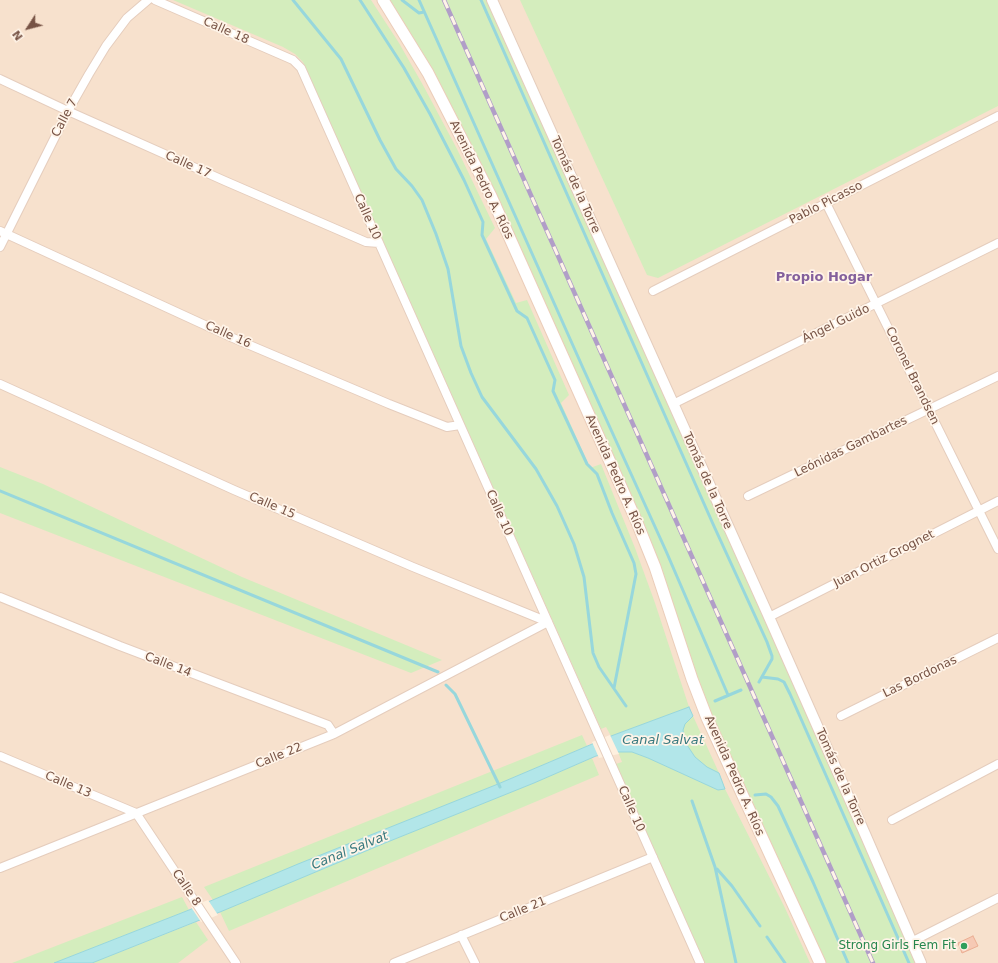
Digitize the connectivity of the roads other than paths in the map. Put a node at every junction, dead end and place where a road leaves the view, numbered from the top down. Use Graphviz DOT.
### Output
graph roads {
  1 [pos="148,0"];
  2 [pos="155,0"];
  3 [pos="383,0"];
  4 [pos="492,0"];
  5 [pos="297,64"];
  6 [pos="0,79"];
  7 [pos="68,111"];
  8 [pos="998,116"];
  9 [pos="826,203"];
  10 [pos="3,233"];
  11 [pos="379,243"];
  12 [pos="998,243"];
  13 [pos="0,247"];
  14 [pos="653,291"];
  15 [pos="876,304"];
  16 [pos="998,376"];
  17 [pos="0,384"];
  18 [pos="673,404"];
  19 [pos="929,410"];
  20 [pos="460,425"];
  21 [pos="748,496"];
  22 [pos="998,501"];
  23 [pos="979,511"];
  24 [pos="998,549"];
  25 [pos="0,598"];
  26 [pos="769,617"];
  27 [pos="548,622"];
  28 [pos="998,638"];
  29 [pos="841,716"];
  30 [pos="334,734"];
  31 [pos="0,756"];
  32 [pos="998,764"];
  33 [pos="136,813"];
  34 [pos="892,820"];
  35 [pos="653,857"];
  36 [pos="0,868"];
  37 [pos="998,898"];
  38 [pos="461,935"];
  39 [pos="911,942"];
  40 [pos="236,963"];
  41 [pos="394,963"];
  42 [pos="475,963"];
  43 [pos="700,963"];
  44 [pos="820,963"];
  45 [pos="920,963"];
  1 -- 7 [label="street, Calle 7"];
  2 -- 5 [label="street, Calle 18"];
  3 -- 44 [label="main road, Avenida Pedro A. Ríos"];
  4 -- 18 [label="street, Tomás de la Torre"];
  5 -- 11 [label="street, Calle 10"];
  6 -- 7 [label="street, Calle 17"];
  7 -- 10 [label="street, Calle 7"];
  7 -- 11 [label="street, Calle 17"];
  8 -- 9 [label="street, Pablo Picasso"];
  9 -- 14 [label="street, Pablo Picasso"];
  9 -- 15 [label="street, Coronel Brandsen"];
  10 -- 13 [label="street, Calle 7"];
  10 -- 20 [label="street, Calle 16"];
  11 -- 20 [label="street, Calle 10"];
  12 -- 15 [label="street, Ángel Guido"];
  15 -- 18 [label="street, Ángel Guido"];
  15 -- 19 [label="street, Coronel Brandsen"];
  16 -- 19 [label="street, Leónidas Gambartes"];
  17 -- 27 [label="street, Calle 15"];
  18 -- 26 [label="street, Tomás de la Torre"];
  19 -- 21 [label="street, Leónidas Gambartes"];
  19 -- 23 [label="street, Coronel Brandsen"];
  20 -- 27 [label="street, Calle 10"];
  22 -- 23 [label="street, Juan Ortiz Grognet"];
  23 -- 24 [label="street, Coronel Brandsen"];
  23 -- 26 [label="street, Juan Ortiz Grognet"];
  25 -- 30 [label="street, Calle 14"];
  26 -- 39 [label="street, Tomás de la Torre"];
  27 -- 30 [label="street, Calle 22"];
  27 -- 35 [label="street, Calle 10"];
  28 -- 29 [label="street, Las Bordonas"];
  30 -- 33 [label="street, Calle 22"];
  31 -- 33 [label="street, Calle 13"];
  32 -- 34 [label="street"];
  33 -- 36 [label="street, Calle 22"];
  33 -- 40 [label="street, Calle 8"];
  35 -- 38 [label="street, Calle 21"];
  35 -- 43 [label="street, Calle 10"];
  37 -- 39 [label="street"];
  38 -- 41 [label="street, Calle 21"];
  38 -- 42 [label="street"];
  39 -- 45 [label="street, Tomás de la Torre"];
}
